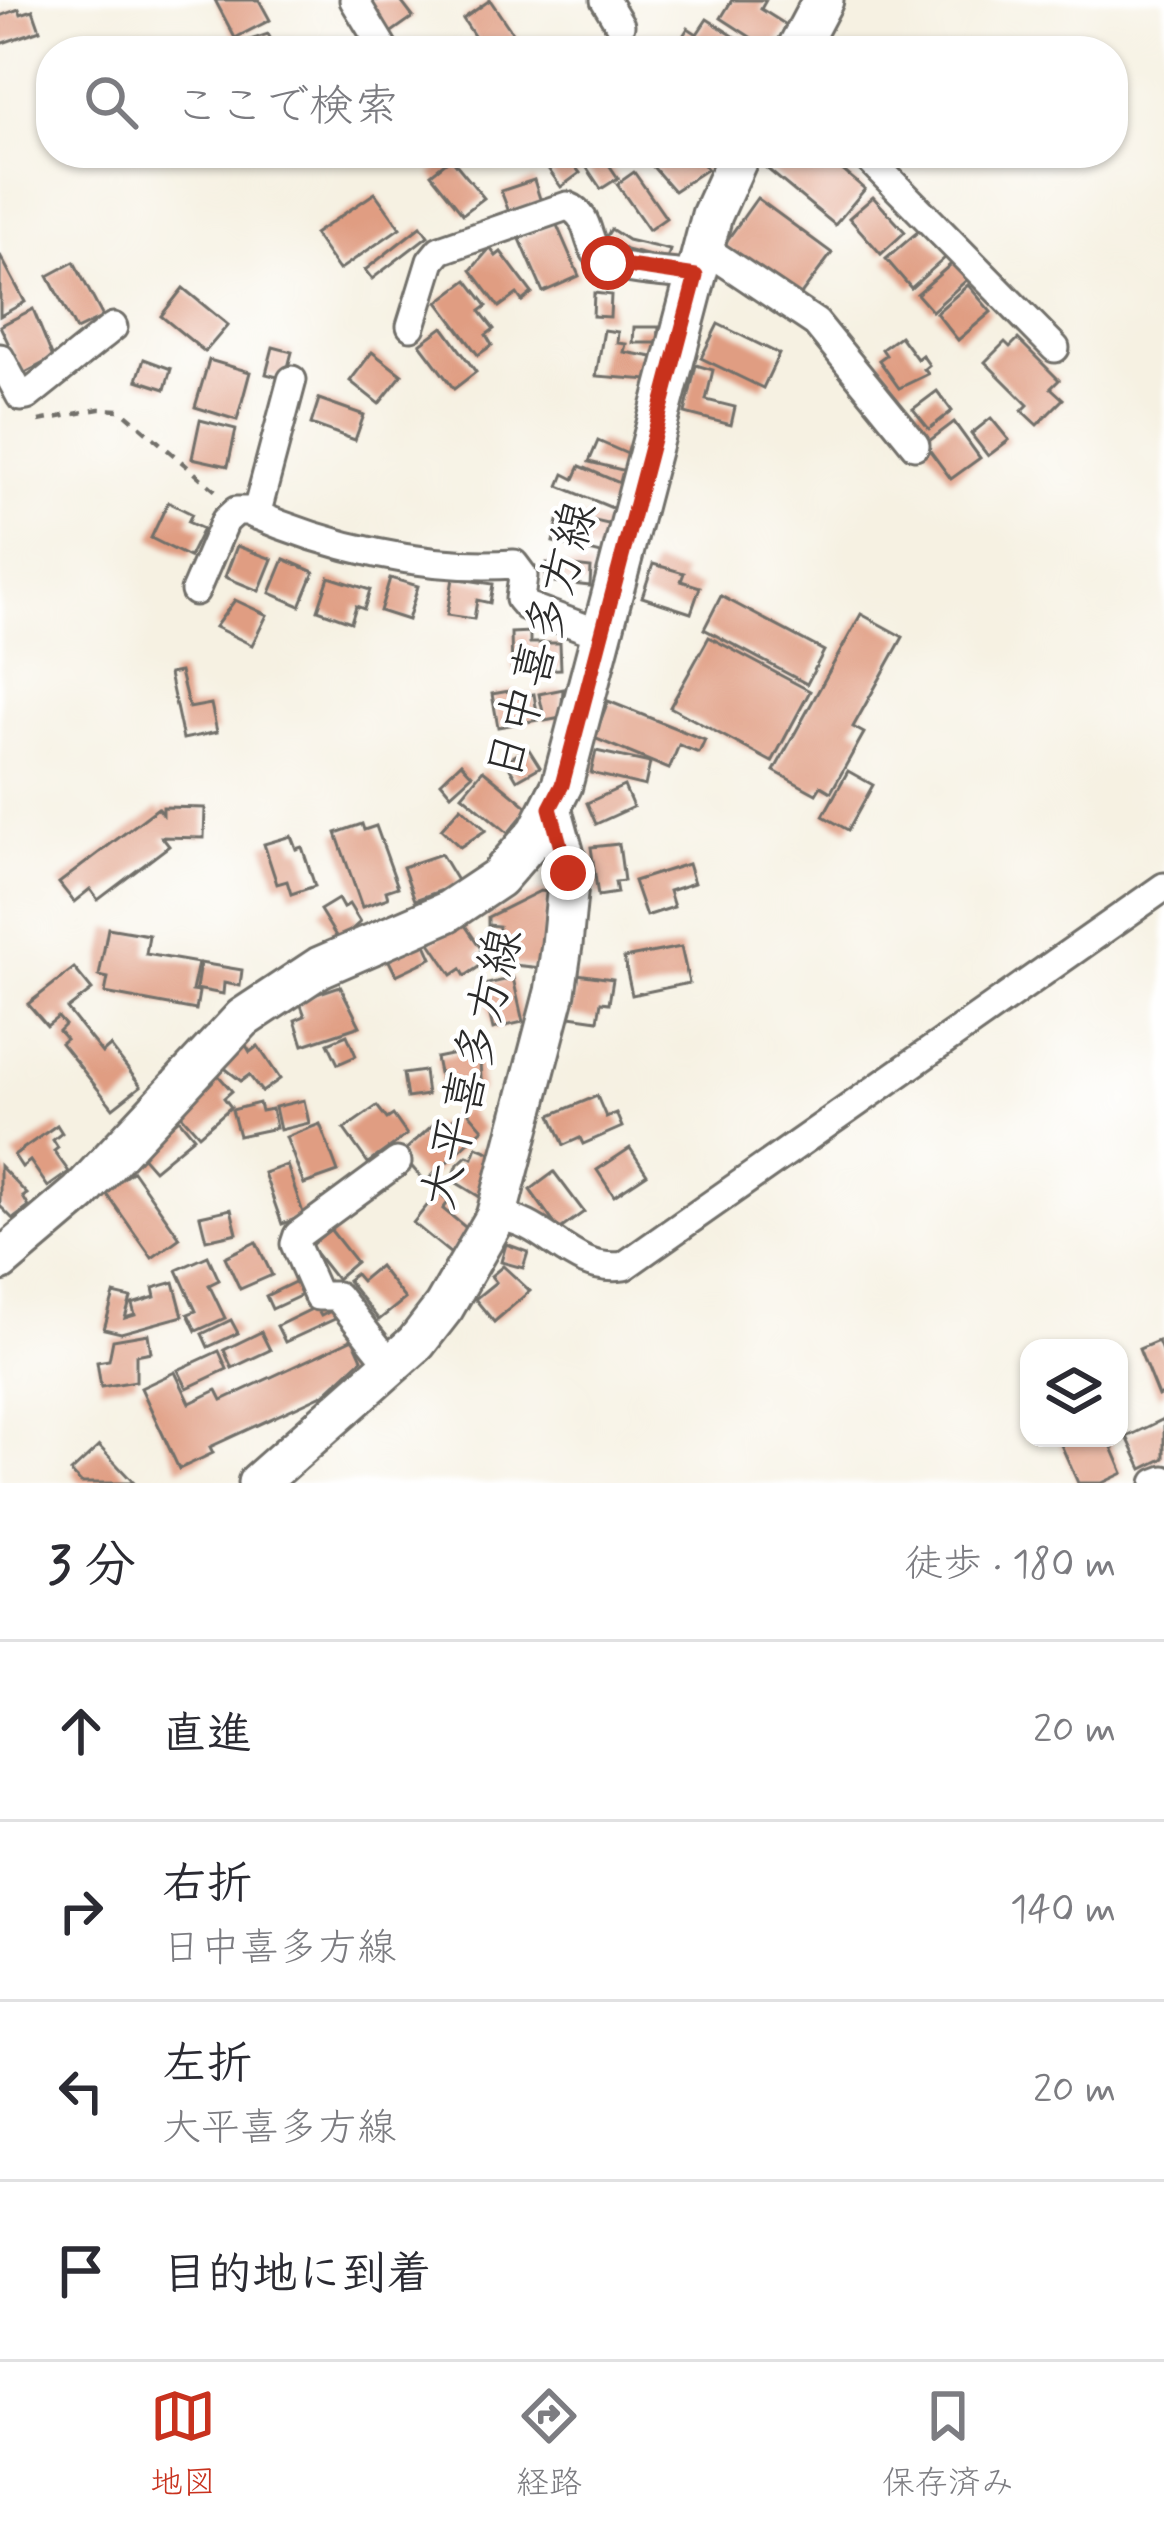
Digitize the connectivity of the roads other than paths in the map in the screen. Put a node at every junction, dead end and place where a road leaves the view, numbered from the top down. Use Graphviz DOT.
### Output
graph roads {
  1 [pos="354,0"];
  2 [pos="605,0"];
  3 [pos="823,0"];
  4 [pos="620,25"];
  5 [pos="376,36"];
  6 [pos="804,36"];
  7 [pos="734,168"];
  8 [pos="878,168"];
  9 [pos="700,262"];
  10 [pos="411,326"];
  11 [pos="113,328"];
  12 [pos="1055,348"];
  13 [pos="0,358"];
  14 [pos="292,380"];
  15 [pos="915,445"];
  16 [pos="246,513"];
  17 [pos="195,591"];
  18 [pos="603,635"];
  19 [pos="550,808"];
  20 [pos="1164,887"];
  21 [pos="397,1162"];
  22 [pos="496,1217"];
  23 [pos="0,1261"];
  24 [pos="392,1366"];
  25 [pos="259,1483"];
  1 -- 5 [label="street"];
  2 -- 4 [label="street"];
  3 -- 6 [label="main road"];
  7 -- 9 [label="main road, 日中喜多方線"];
  8 -- 12 [label="street"];
  9 -- 10 [label="street"];
  9 -- 15 [label="street"];
  9 -- 18 [label="main road, 日中喜多方線"];
  11 -- 13 [label="street"];
  14 -- 16 [label="street"];
  16 -- 17 [label="street"];
  16 -- 18 [label="street"];
  18 -- 19 [label="main road, 日中喜多方線"];
  19 -- 22 [label="main road, 大平喜多方線"];
  19 -- 23 [label="main road, 日中喜多方線"];
  20 -- 22 [label="street"];
  21 -- 24 [label="street"];
  22 -- 24 [label="main road, 大平喜多方線"];
  24 -- 25 [label="main road, 大平喜多方線"];
}
